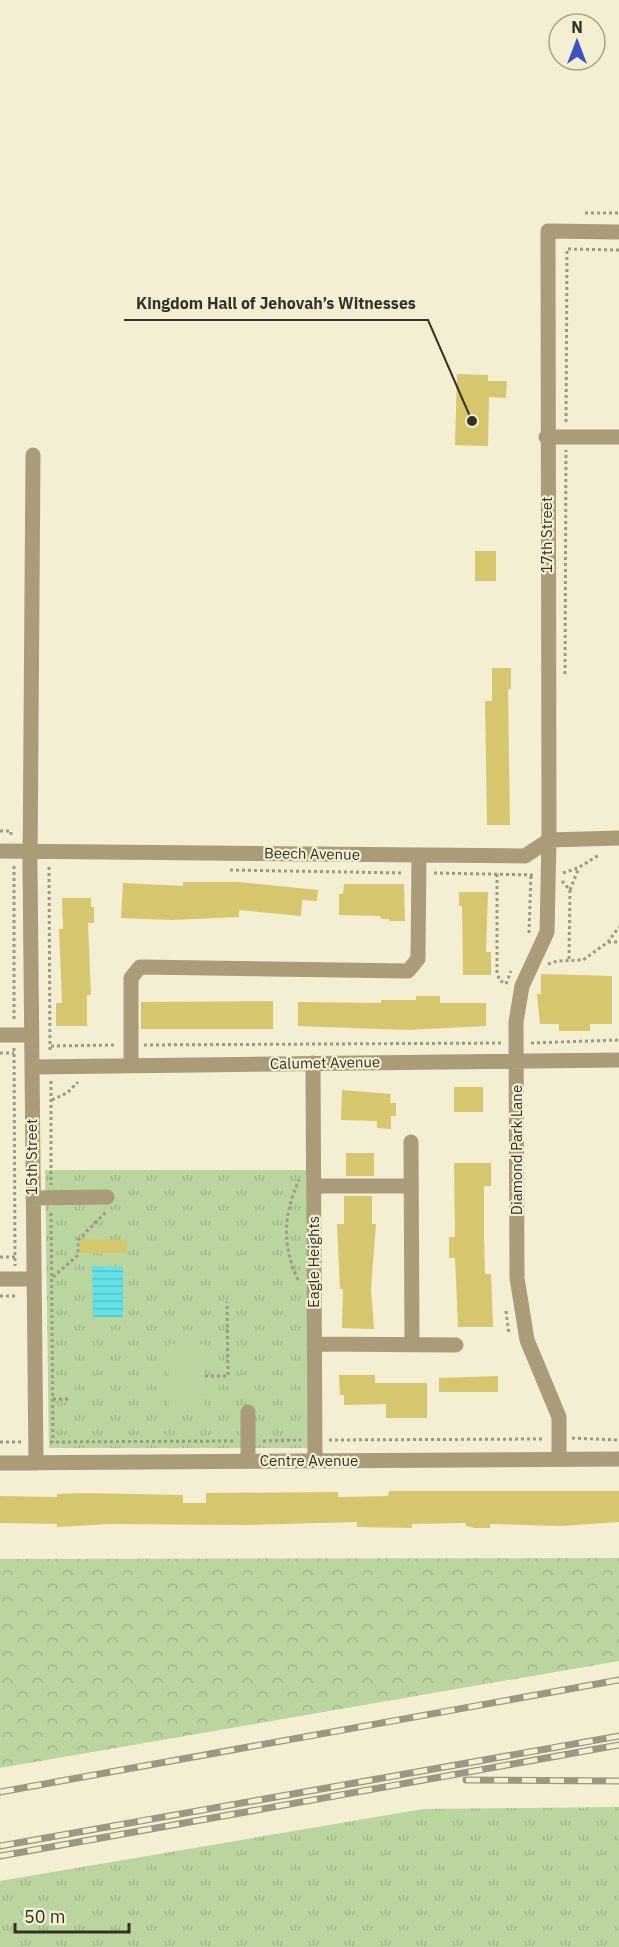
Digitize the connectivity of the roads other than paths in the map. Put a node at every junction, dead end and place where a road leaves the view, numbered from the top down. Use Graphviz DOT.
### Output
graph roads {
  1 [pos="619,232"];
  2 [pos="546,437"];
  3 [pos="619,437"];
  4 [pos="33,455"];
  5 [pos="619,838"];
  6 [pos="549,840"];
  7 [pos="0,851"];
  8 [pos="30,851"];
  9 [pos="419,855"];
  10 [pos="0,1035"];
  11 [pos="31,1035"];
  12 [pos="516,1060"];
  13 [pos="619,1060"];
  14 [pos="313,1063"];
  15 [pos="131,1065"];
  16 [pos="32,1067"];
  17 [pos="411,1142"];
  18 [pos="314,1186"];
  19 [pos="411,1186"];
  20 [pos="33,1198"];
  21 [pos="107,1204"];
  22 [pos="0,1279"];
  23 [pos="33,1279"];
  24 [pos="314,1344"];
  25 [pos="412,1344"];
  26 [pos="456,1345"];
  27 [pos="248,1412"];
  28 [pos="559,1459"];
  29 [pos="619,1459"];
  30 [pos="248,1461"];
  31 [pos="315,1461"];
  32 [pos="0,1463"];
  33 [pos="36,1463"];
  1 -- 2 [label="street, 17th Street"];
  2 -- 3 [label="street"];
  2 -- 6 [label="street, 17th Street"];
  4 -- 8 [label="street, 15th Street"];
  5 -- 6 [label="street"];
  6 -- 9 [label="street, Beech Avenue"];
  6 -- 12 [label="street, Diamond Park Lane"];
  7 -- 8 [label="street, Beech Avenue"];
  8 -- 9 [label="street, Beech Avenue"];
  8 -- 11 [label="street, 15th Street"];
  9 -- 15 [label="street"];
  10 -- 11 [label="street"];
  11 -- 16 [label="street, 15th Street"];
  12 -- 13 [label="street, Calumet Avenue"];
  12 -- 14 [label="street, Calumet Avenue"];
  12 -- 28 [label="street, Diamond Park Lane"];
  14 -- 15 [label="street, Calumet Avenue"];
  14 -- 18 [label="street, Eagle Heights"];
  15 -- 16 [label="street, Calumet Avenue"];
  16 -- 20 [label="street, 15th Street"];
  17 -- 19 [label="street"];
  18 -- 19 [label="street"];
  18 -- 24 [label="street, Eagle Heights"];
  19 -- 25 [label="street"];
  20 -- 21 [label="street"];
  20 -- 23 [label="street, 15th Street"];
  22 -- 23 [label="street"];
  23 -- 33 [label="street, 15th Street"];
  24 -- 25 [label="street"];
  24 -- 31 [label="street, Eagle Heights"];
  25 -- 26 [label="street"];
  27 -- 30 [label="street"];
  28 -- 29 [label="street, Centre Avenue"];
  28 -- 31 [label="street, Centre Avenue"];
  30 -- 31 [label="street, Centre Avenue"];
  30 -- 33 [label="street, Centre Avenue"];
  32 -- 33 [label="street, Centre Avenue"];
}
